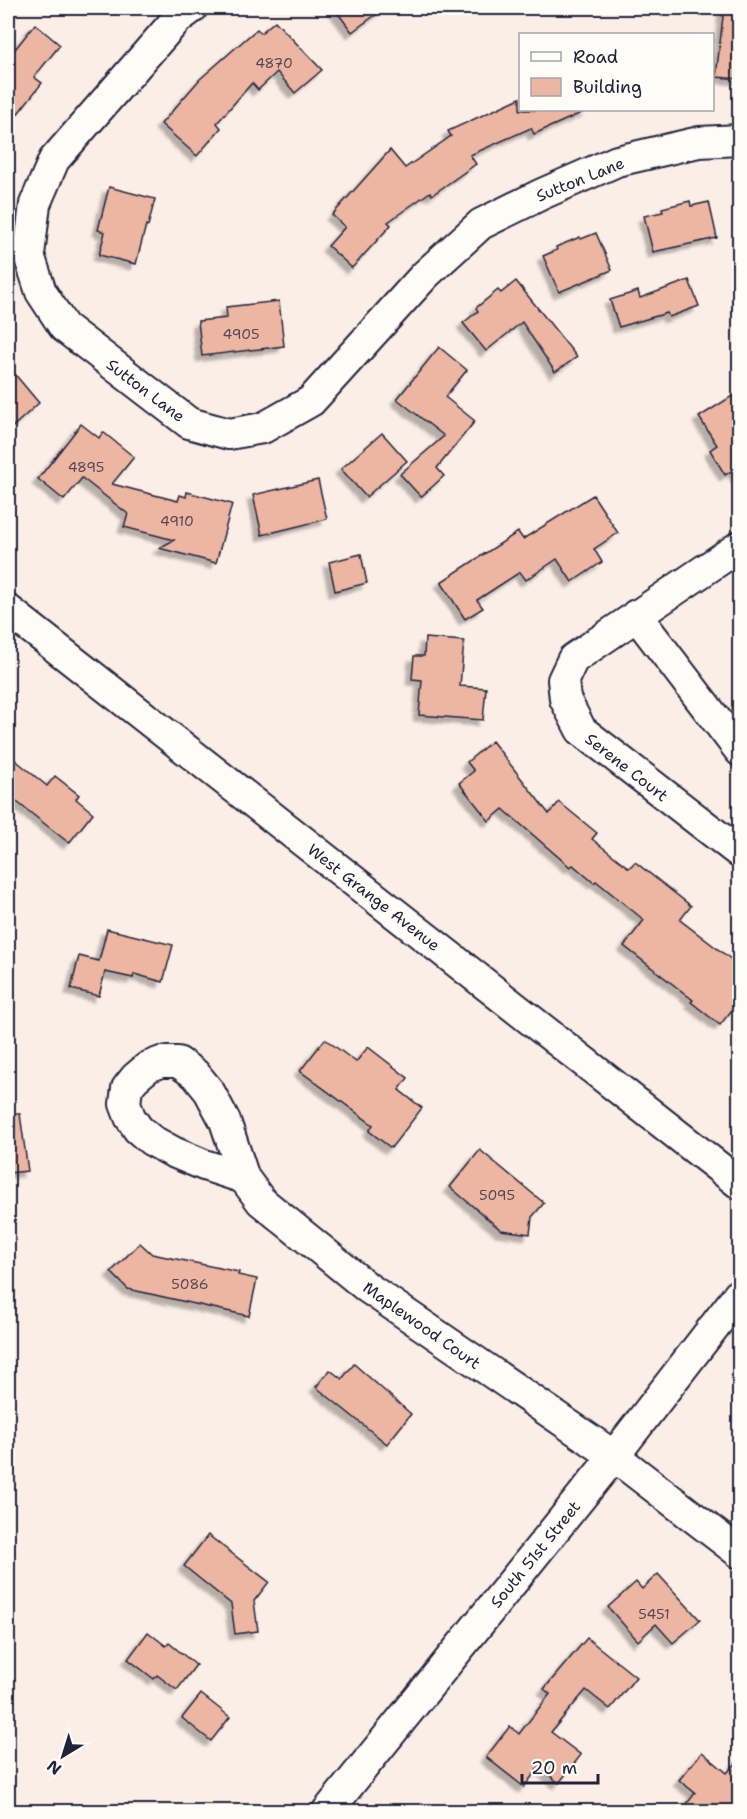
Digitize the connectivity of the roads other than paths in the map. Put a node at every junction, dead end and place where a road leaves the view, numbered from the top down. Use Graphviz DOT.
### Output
graph roads {
  1 [pos="192,8"];
  2 [pos="740,140"];
  3 [pos="740,546"];
  4 [pos="8,610"];
  5 [pos="636,615"];
  6 [pos="740,751"];
  7 [pos="740,853"];
  8 [pos="244,1178"];
  9 [pos="740,1184"];
  10 [pos="740,1293"];
  11 [pos="614,1456"];
  12 [pos="740,1553"];
  13 [pos="327,1812"];
  1 -- 2 [label="street, Sutton Lane"];
  3 -- 5 [label="street, Serene Court"];
  4 -- 9 [label="street, West Grange Avenue"];
  5 -- 6 [label="street"];
  5 -- 7 [label="street, Serene Court"];
  8 -- 11 [label="street, Maplewood Court"];
  10 -- 11 [label="street, South 51st Street"];
  11 -- 12 [label="street, Maplewood Court"];
  11 -- 13 [label="street, South 51st Street"];
}
